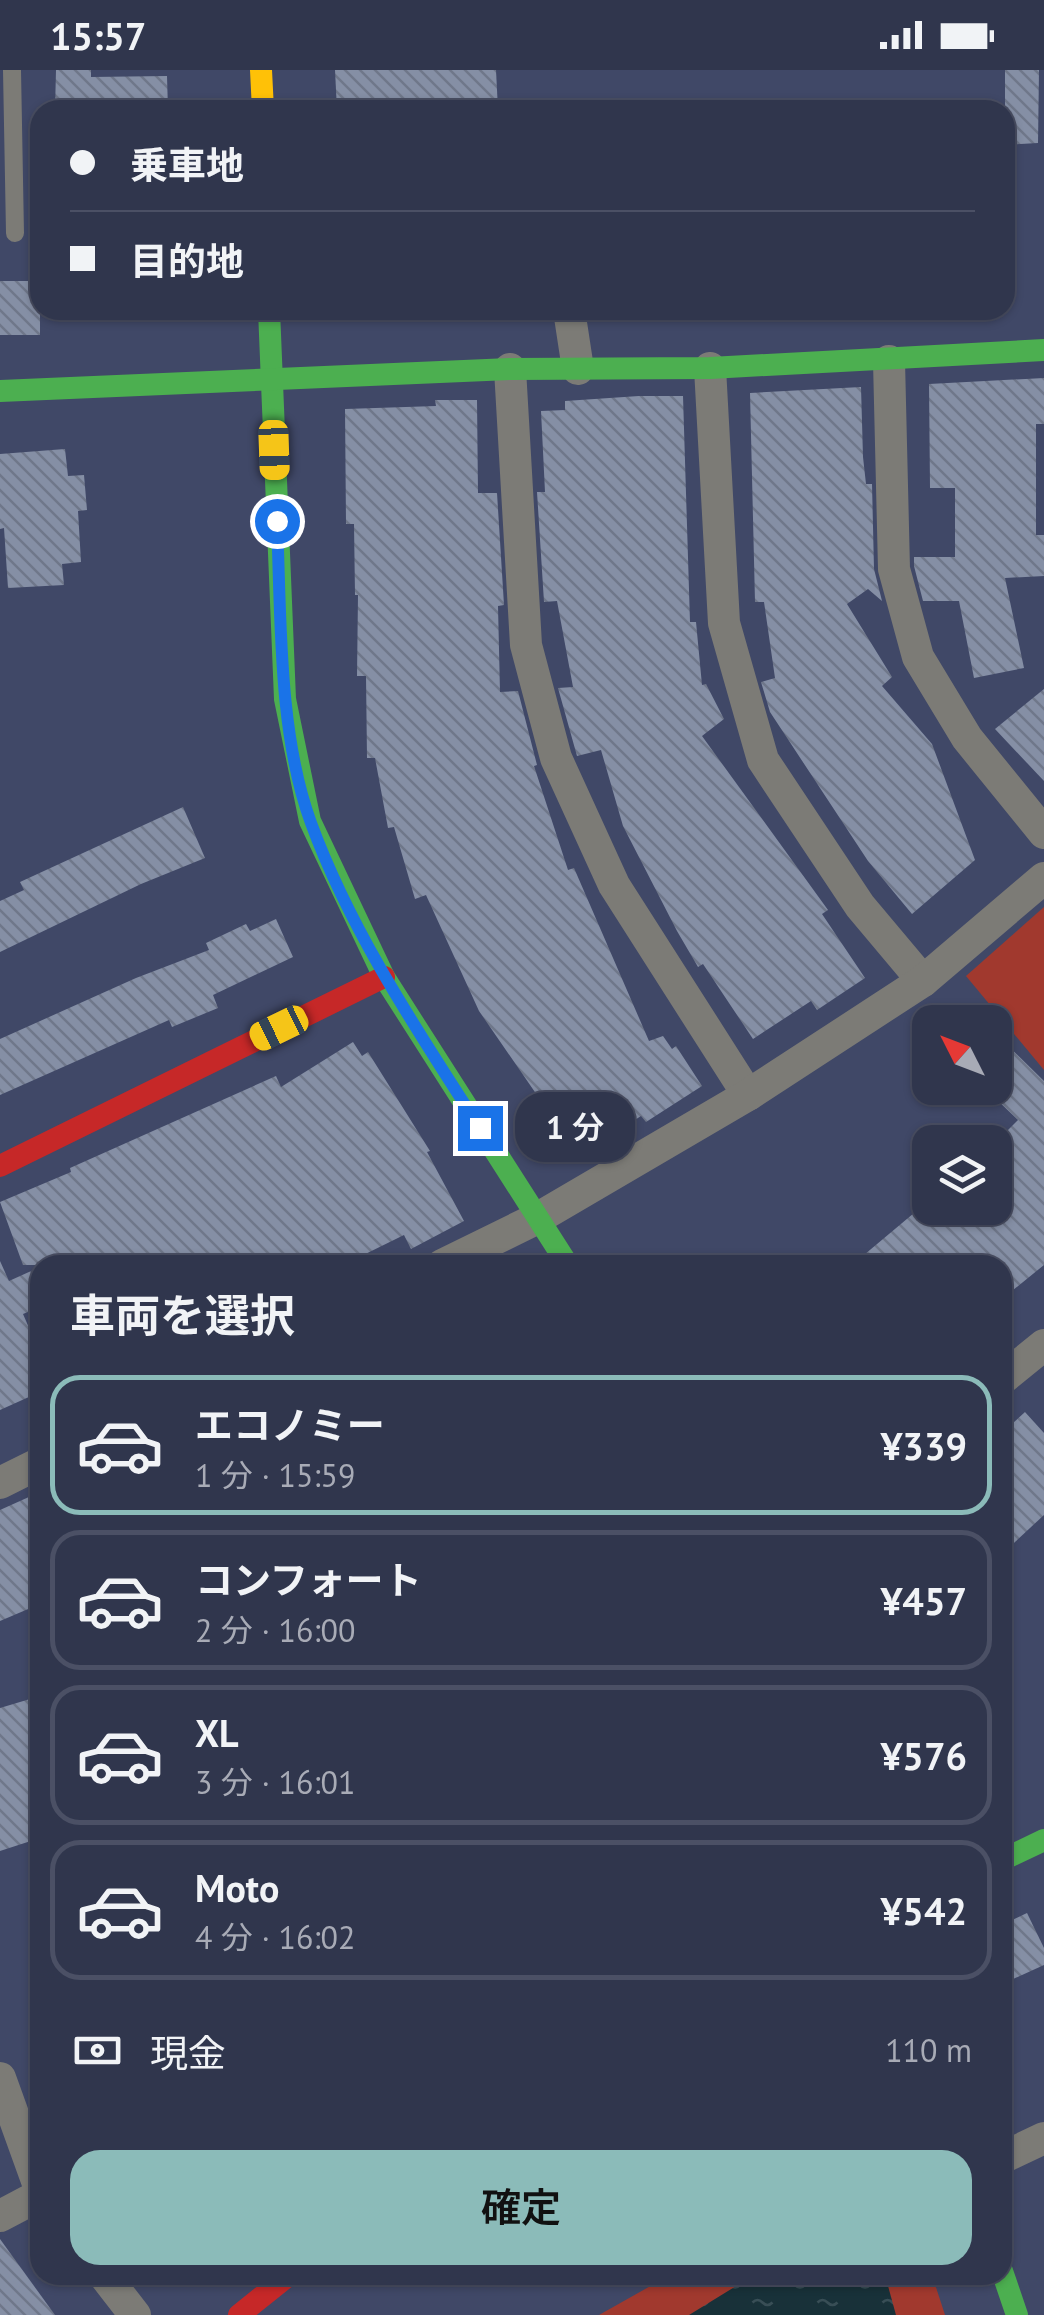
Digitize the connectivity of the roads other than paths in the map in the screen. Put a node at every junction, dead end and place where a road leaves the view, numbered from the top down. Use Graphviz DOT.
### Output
graph roads {
  1 [pos="12,70"];
  2 [pos="261,70"];
  3 [pos="262,100"];
  4 [pos="8,201"];
  5 [pos="16,233"];
  6 [pos="269,320"];
  7 [pos="571,320"];
  8 [pos="1044,350"];
  9 [pos="889,361"];
  10 [pos="710,368"];
  11 [pos="510,369"];
  12 [pos="578,369"];
  13 [pos="271,379"];
  14 [pos="0,391"];
  15 [pos="1044,833"];
  16 [pos="1044,878"];
  17 [pos="384,977"];
  18 [pos="923,981"];
  19 [pos="748,1095"];
  20 [pos="0,1166"];
  21 [pos="538,1218"];
  22 [pos="462,1255"];
  23 [pos="562,1255"];
  24 [pos="1044,1344"];
  25 [pos="1012,1371"];
  26 [pos="30,1468"];
  27 [pos="0,1483"];
  28 [pos="1044,1840"];
  29 [pos="1012,1855"];
  30 [pos="0,2078"];
  31 [pos="1044,2138"];
  32 [pos="1012,2153"];
  33 [pos="30,2164"];
  34 [pos="30,2198"];
  35 [pos="0,2216"];
  36 [pos="112,2285"];
  37 [pos="276,2285"];
  38 [pos="1006,2285"];
  39 [pos="135,2315"];
  40 [pos="239,2315"];
  41 [pos="1016,2315"];
  1 -- 4 [label="lane"];
  2 -- 3 [label="street"];
  4 -- 5 [label="lane"];
  6 -- 13 [label="street"];
  7 -- 12 [label="street"];
  8 -- 9 [label="street"];
  9 -- 10 [label="street"];
  9 -- 15 [label="street"];
  10 -- 12 [label="street"];
  10 -- 18 [label="street"];
  11 -- 12 [label="street"];
  11 -- 13 [label="street"];
  11 -- 19 [label="street"];
  13 -- 14 [label="street"];
  13 -- 17 [label="street"];
  16 -- 18 [label="street"];
  17 -- 20 [label="street"];
  17 -- 21 [label="street"];
  18 -- 19 [label="street"];
  19 -- 21 [label="street"];
  21 -- 22 [label="street"];
  21 -- 23 [label="street"];
  24 -- 25 [label="street"];
  26 -- 27 [label="street"];
  28 -- 29 [label="street"];
  30 -- 33 [label="street"];
  31 -- 32 [label="street"];
  34 -- 35 [label="street"];
  36 -- 39 [label="street"];
  37 -- 40 [label="street"];
  38 -- 41 [label="street"];
}
